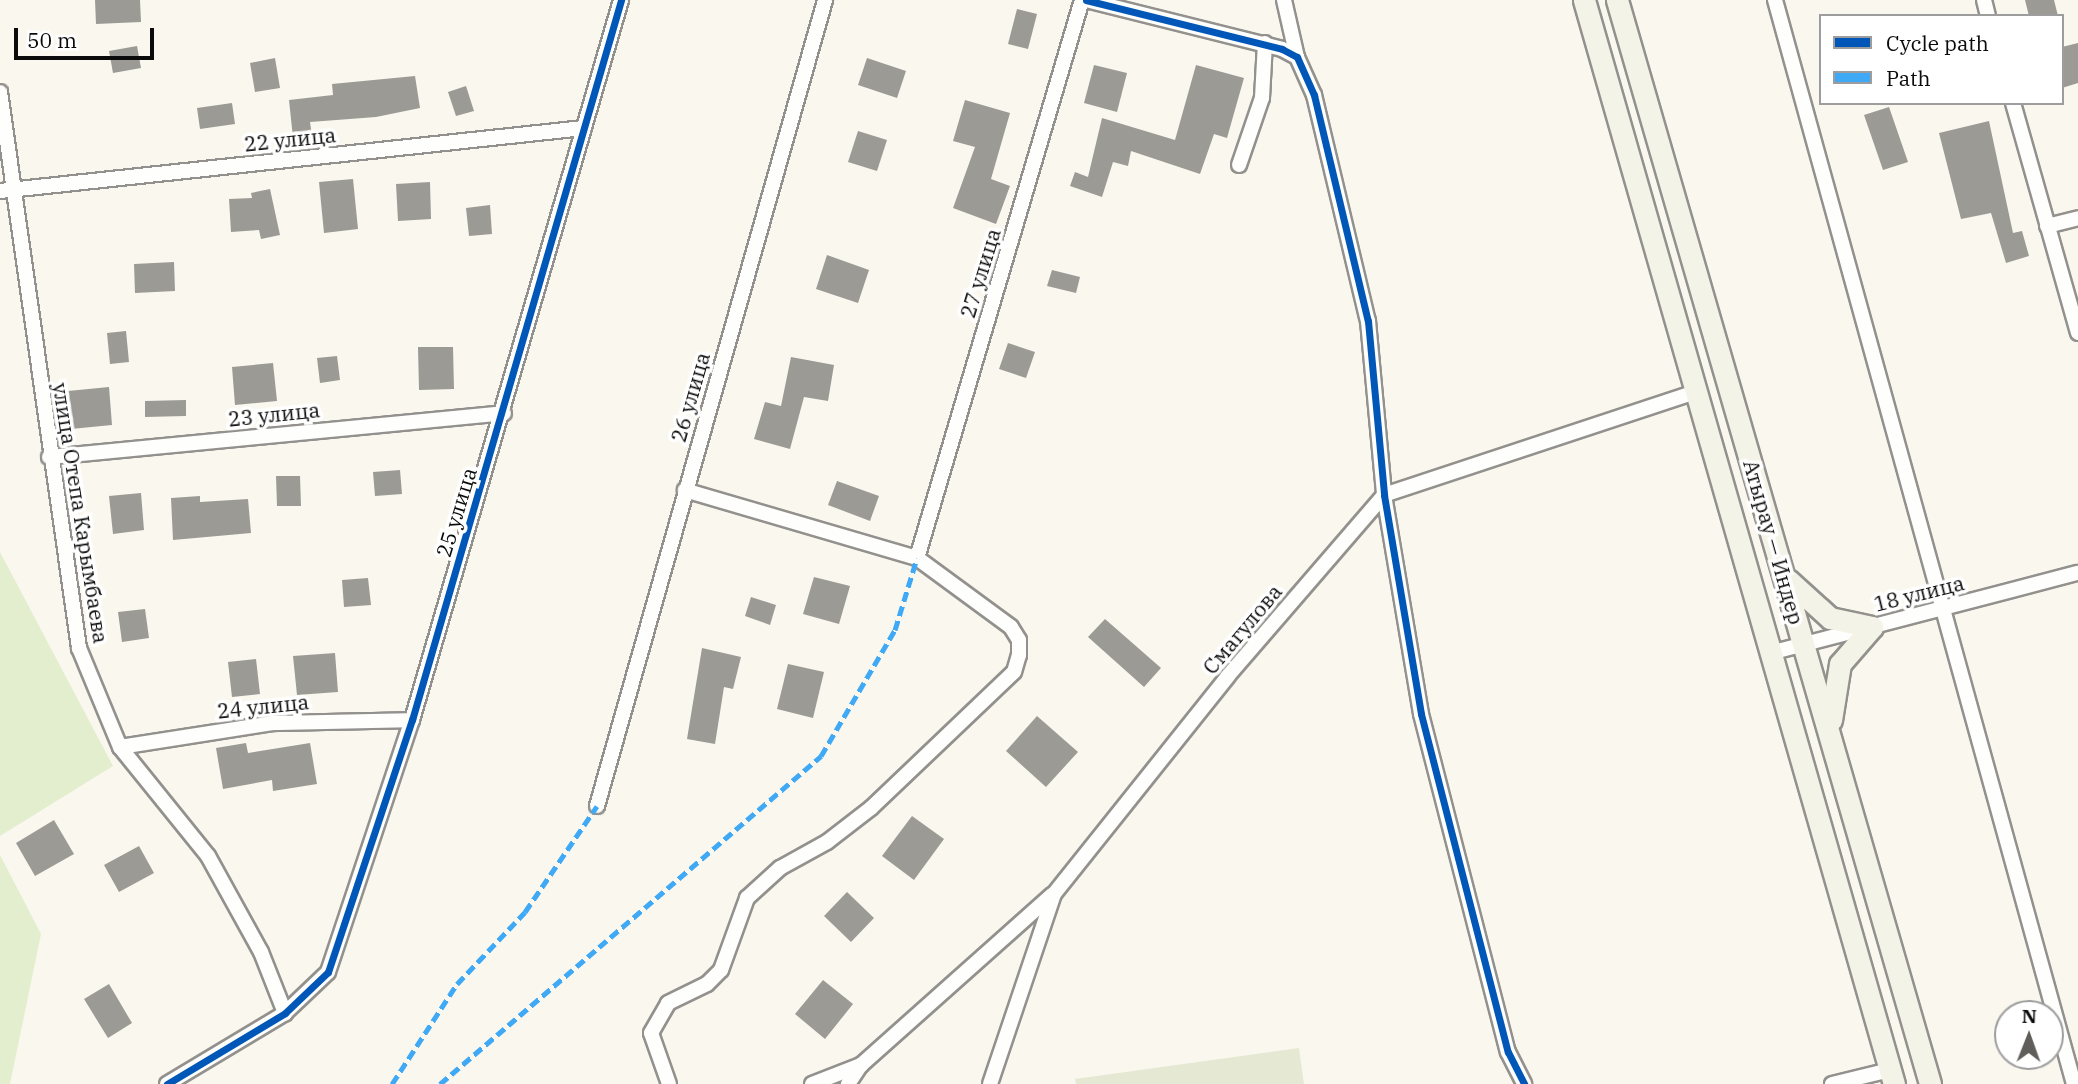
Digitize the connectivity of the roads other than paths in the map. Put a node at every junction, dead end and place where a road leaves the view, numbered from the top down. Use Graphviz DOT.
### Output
graph roads {
  1 [pos="621,0"];
  2 [pos="825,0"];
  3 [pos="1084,0"];
  4 [pos="1284,0"];
  5 [pos="1584,0"];
  6 [pos="1617,0"];
  7 [pos="1775,0"];
  8 [pos="1265,43"];
  9 [pos="1297,57"];
  10 [pos="0,92"];
  11 [pos="2014,105"];
  12 [pos="584,128"];
  13 [pos="1239,166"];
  14 [pos="6,190"];
  15 [pos="2078,218"];
  16 [pos="2047,226"];
  17 [pos="2078,334"];
  18 [pos="1698,391"];
  19 [pos="504,413"];
  20 [pos="49,457"];
  21 [pos="685,490"];
  22 [pos="1384,495"];
  23 [pos="917,558"];
  24 [pos="2078,573"];
  25 [pos="1785,577"];
  26 [pos="1946,608"];
  27 [pos="1872,626"];
  28 [pos="1804,644"];
  29 [pos="1770,653"];
  30 [pos="412,720"];
  31 [pos="1830,736"];
  32 [pos="120,747"];
  33 [pos="597,806"];
  34 [pos="1054,894"];
  35 [pos="285,1013"];
  36 [pos="861,1065"];
  37 [pos="1892,1077"];
  38 [pos="167,1084"];
  39 [pos="669,1084"];
  40 [pos="813,1084"];
  41 [pos="848,1084"];
  42 [pos="990,1084"];
  43 [pos="1524,1084"];
  44 [pos="1832,1084"];
  45 [pos="1930,1084"];
  46 [pos="2074,1084"];
  1 -- 12 [label="street, 25 улица"];
  2 -- 21 [label="street, 26 улица"];
  3 -- 8 [label="street"];
  3 -- 23 [label="street, 27 улица"];
  4 -- 9 [label="street"];
  5 -- 18 [label="main road, Атырау — Индер"];
  6 -- 25 [label="main road, Атырау — Индер"];
  7 -- 26 [label="street"];
  8 -- 9 [label="street"];
  8 -- 13 [label="street"];
  9 -- 22 [label="street"];
  10 -- 14 [label="street, улица Отепа Карымбаева"];
  11 -- 16 [label="street"];
  12 -- 14 [label="street, 22 улица"];
  12 -- 19 [label="street, 25 улица"];
  14 -- 20 [label="street, улица Отепа Карымбаева"];
  15 -- 16 [label="street"];
  16 -- 17 [label="street"];
  18 -- 22 [label="street"];
  18 -- 29 [label="main road, Атырау — Индер"];
  19 -- 20 [label="street, 23 улица"];
  19 -- 30 [label="street, 25 улица"];
  20 -- 32 [label="street, улица Отепа Карымбаева"];
  21 -- 23 [label="street"];
  21 -- 33 [label="street, 26 улица"];
  22 -- 34 [label="street, Смагулова"];
  22 -- 43 [label="street"];
  23 -- 39 [label="street"];
  24 -- 26 [label="street, 18 улица"];
  25 -- 27 [label="main road"];
  25 -- 28 [label="main road, Атырау — Индер"];
  26 -- 27 [label="street, 18 улица"];
  26 -- 46 [label="street"];
  27 -- 28 [label="street, 18 улица"];
  27 -- 31 [label="main road"];
  28 -- 29 [label="street, 18 улица"];
  28 -- 31 [label="main road, Атырау — Индер"];
  29 -- 37 [label="main road, Атырау — Индер"];
  30 -- 32 [label="street, 24 улица"];
  30 -- 35 [label="street, 25 улица"];
  31 -- 45 [label="main road, Атырау — Индер"];
  32 -- 35 [label="street, улица Отепа Карымбаева"];
  34 -- 36 [label="street"];
  34 -- 42 [label="street, Смагулова"];
  35 -- 38 [label="street, 25 улица"];
  36 -- 40 [label="street"];
  36 -- 41 [label="street"];
  37 -- 44 [label="street"];
}
